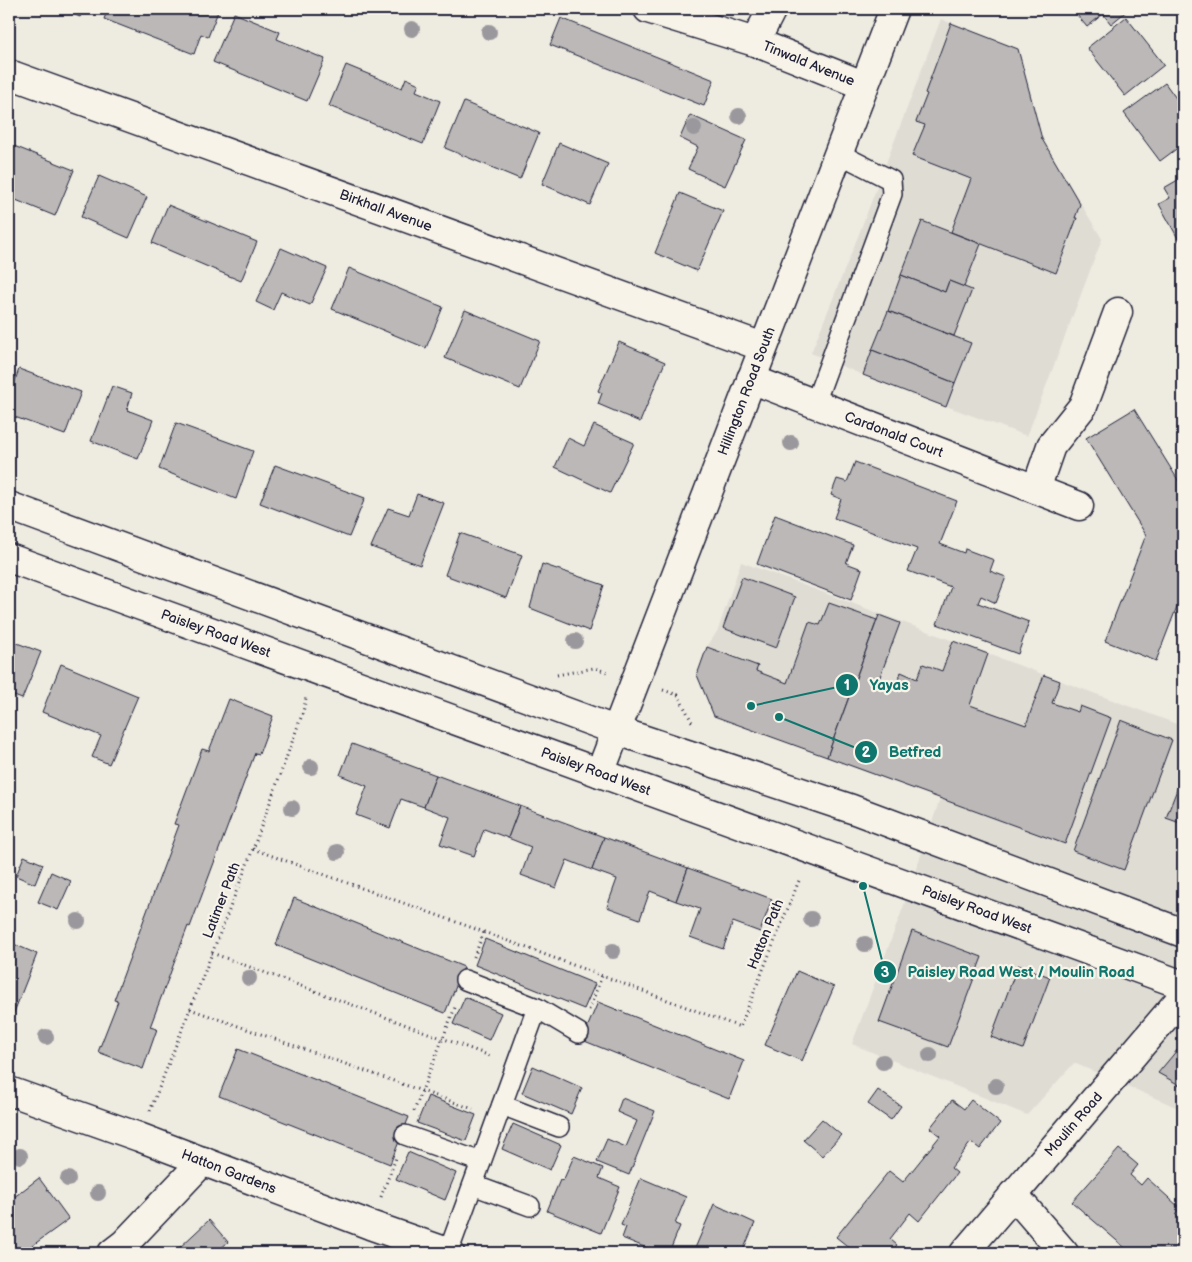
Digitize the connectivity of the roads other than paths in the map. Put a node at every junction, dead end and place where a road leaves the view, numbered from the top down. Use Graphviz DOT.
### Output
graph roads {
  1 [pos="648,9"];
  2 [pos="772,9"];
  3 [pos="894,9"];
  4 [pos="755,42"];
  5 [pos="9,74"];
  6 [pos="863,85"];
  7 [pos="838,153"];
  8 [pos="1118,312"];
  9 [pos="763,347"];
  10 [pos="751,379"];
  11 [pos="815,404"];
  12 [pos="1036,488"];
  13 [pos="9,506"];
  14 [pos="1079,506"];
  15 [pos="9,558"];
  16 [pos="615,730"];
  17 [pos="600,773"];
  18 [pos="1183,933"];
  19 [pos="465,980"];
  20 [pos="1183,985"];
  21 [pos="1183,996"];
  22 [pos="537,1008"];
  23 [pos="580,1033"];
  24 [pos="9,1091"];
  25 [pos="499,1111"];
  26 [pos="559,1127"];
  27 [pos="405,1134"];
  28 [pos="203,1161"];
  29 [pos="481,1162"];
  30 [pos="473,1185"];
  31 [pos="1014,1194"];
  32 [pos="530,1206"];
  33 [pos="112,1253"];
  34 [pos="449,1253"];
  35 [pos="964,1253"];
  36 [pos="1064,1253"];
  1 -- 4 [label="street, Tinwald Avenue"];
  2 -- 4 [label="street, Tinwald Avenue"];
  3 -- 6 [label="street, Hillington Road South"];
  4 -- 6 [label="street, Tinwald Avenue"];
  5 -- 9 [label="street, Birkhall Avenue"];
  6 -- 7 [label="street, Hillington Road South"];
  7 -- 9 [label="street, Hillington Road South"];
  7 -- 11 [label="lane"];
  8 -- 12 [label="street"];
  9 -- 10 [label="street, Hillington Road South"];
  10 -- 11 [label="street, Cardonald Court"];
  10 -- 16 [label="street, Hillington Road South"];
  11 -- 12 [label="street, Cardonald Court"];
  12 -- 14 [label="street, Cardonald Court"];
  13 -- 16 [label="street"];
  15 -- 17 [label="street, Paisley Road West"];
  16 -- 17 [label="street, Hillington Road South"];
  16 -- 18 [label="street"];
  17 -- 20 [label="street, Paisley Road West"];
  19 -- 22 [label="lane"];
  21 -- 31 [label="street, Moulin Road"];
  22 -- 23 [label="lane"];
  22 -- 25 [label="lane"];
  24 -- 28 [label="street, Hatton Gardens"];
  25 -- 26 [label="lane"];
  25 -- 29 [label="lane"];
  27 -- 29 [label="lane"];
  28 -- 33 [label="street"];
  28 -- 34 [label="street, Hatton Gardens"];
  29 -- 30 [label="lane"];
  30 -- 32 [label="lane"];
  30 -- 34 [label="lane"];
  31 -- 35 [label="street, Moulin Road"];
  31 -- 36 [label="street"];
}
